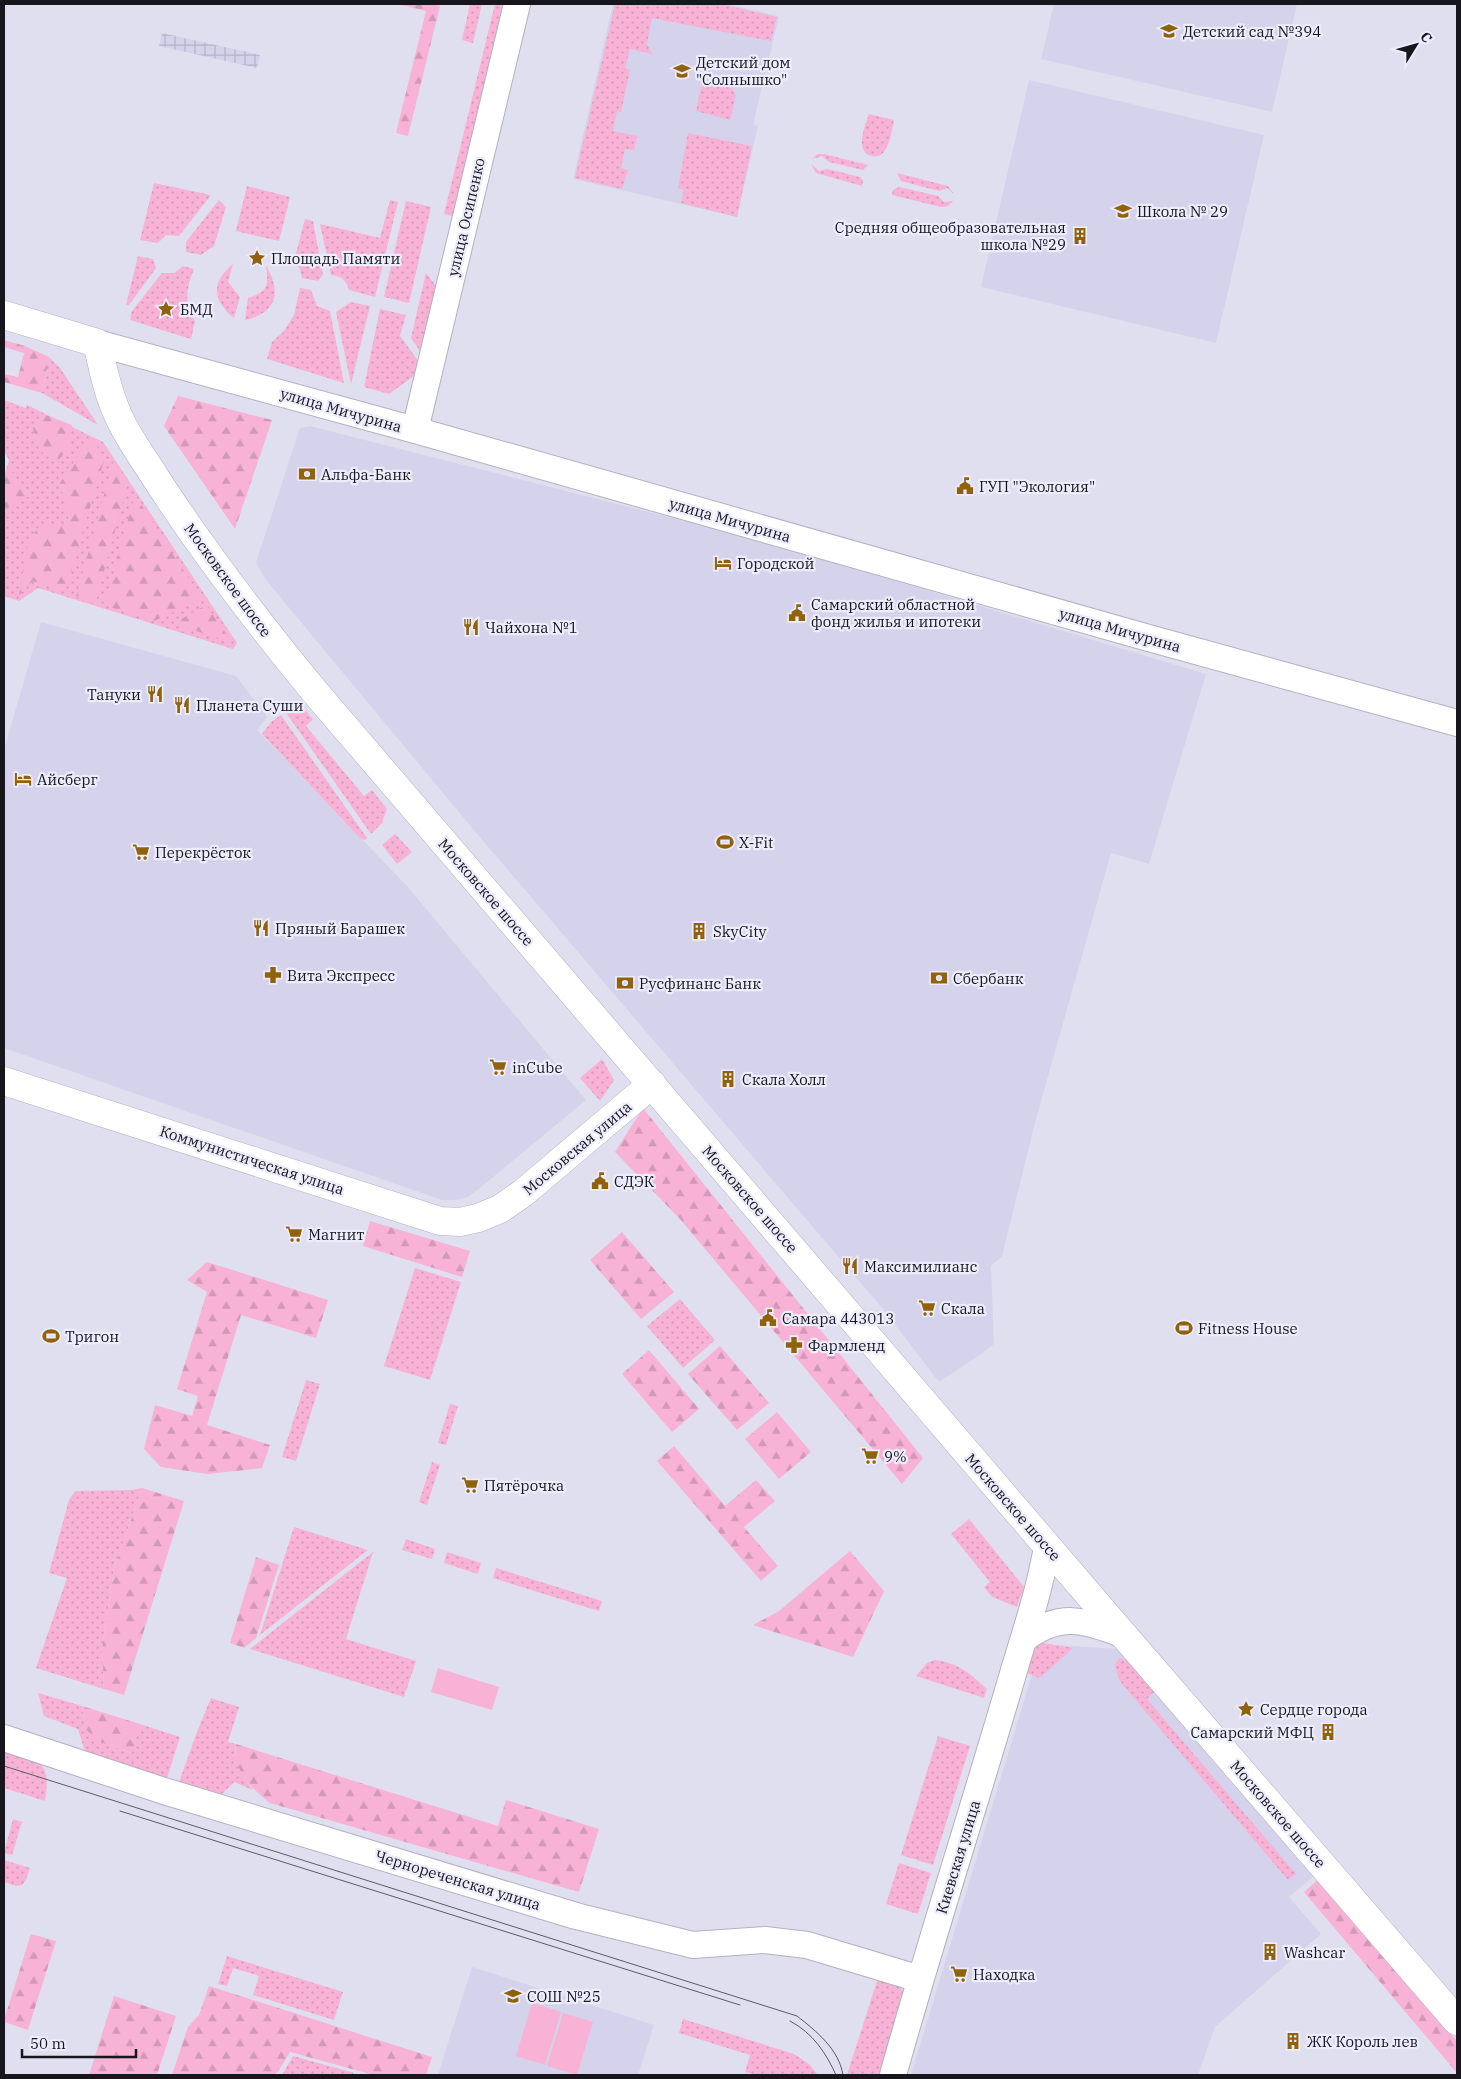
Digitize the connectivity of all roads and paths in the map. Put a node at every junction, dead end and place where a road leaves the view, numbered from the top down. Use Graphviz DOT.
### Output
graph roads {
  1 [pos="517,4"];
  2 [pos="4,315"];
  3 [pos="97,342"];
  4 [pos="415,430"];
  5 [pos="1457,723"];
  6 [pos="4,1081"];
  7 [pos="652,1084"];
  8 [pos="500,1209"];
  9 [pos="1047,1546"];
  10 [pos="1122,1634"];
  11 [pos="1024,1640"];
  12 [pos="4,1738"];
  13 [pos="920,1979"];
  14 [pos="1457,2021"];
  15 [pos="893,2075"];
  1 -- 4 [label="main road, улица Осипенко"];
  2 -- 3 [label="main road, улица Мичурина"];
  3 -- 4 [label="main road, улица Мичурина"];
  3 -- 7 [label="main road, Московское шоссе"];
  4 -- 5 [label="main road, улица Мичурина"];
  6 -- 8 [label="main road, Коммунистическая улица"];
  7 -- 8 [label="main road, Московская улица"];
  7 -- 9 [label="main road, Московское шоссе"];
  9 -- 10 [label="main road, Московское шоссе"];
  9 -- 11 [label="main road, Киевская улица"];
  10 -- 11 [label="main road"];
  10 -- 14 [label="main road, Московское шоссе"];
  11 -- 13 [label="main road, Киевская улица"];
  12 -- 13 [label="main road, Чернореченская улица"];
  13 -- 15 [label="main road, Киевская улица"];
}
